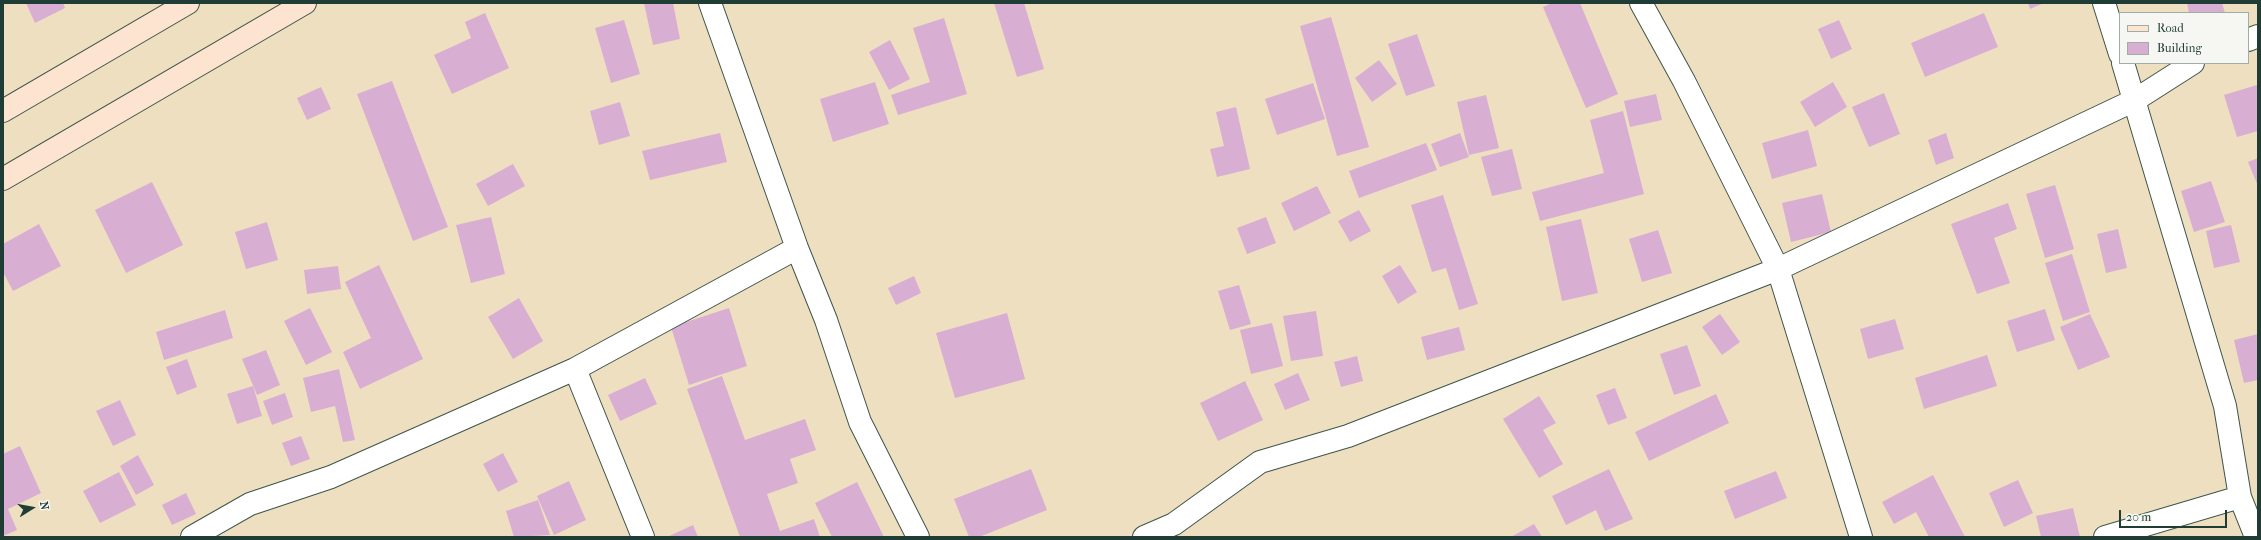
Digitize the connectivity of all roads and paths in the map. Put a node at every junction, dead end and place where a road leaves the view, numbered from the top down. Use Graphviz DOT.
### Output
graph roads {
  1 [pos="188,3"];
  2 [pos="305,3"];
  3 [pos="710,3"];
  4 [pos="1641,3"];
  5 [pos="2104,3"];
  6 [pos="2119,51"];
  7 [pos="2123,64"];
  8 [pos="2191,64"];
  9 [pos="2135,100"];
  10 [pos="3,111"];
  11 [pos="3,179"];
  12 [pos="797,248"];
  13 [pos="1778,269"];
  14 [pos="575,369"];
  15 [pos="2240,497"];
  16 [pos="192,537"];
  17 [pos="643,537"];
  18 [pos="918,537"];
  19 [pos="1144,537"];
  20 [pos="1861,537"];
  21 [pos="2106,537"];
  22 [pos="2256,537"];
  1 -- 10 [label="main road"];
  2 -- 11 [label="main road"];
  3 -- 12 [label="street"];
  4 -- 13 [label="street"];
  5 -- 6 [label="street"];
  7 -- 9 [label="street"];
  8 -- 9 [label="street"];
  9 -- 13 [label="street"];
  9 -- 15 [label="street"];
  12 -- 14 [label="street"];
  12 -- 18 [label="street"];
  13 -- 19 [label="street"];
  13 -- 20 [label="street"];
  14 -- 16 [label="street"];
  14 -- 17 [label="street"];
  15 -- 21 [label="street"];
  15 -- 22 [label="street"];
}
